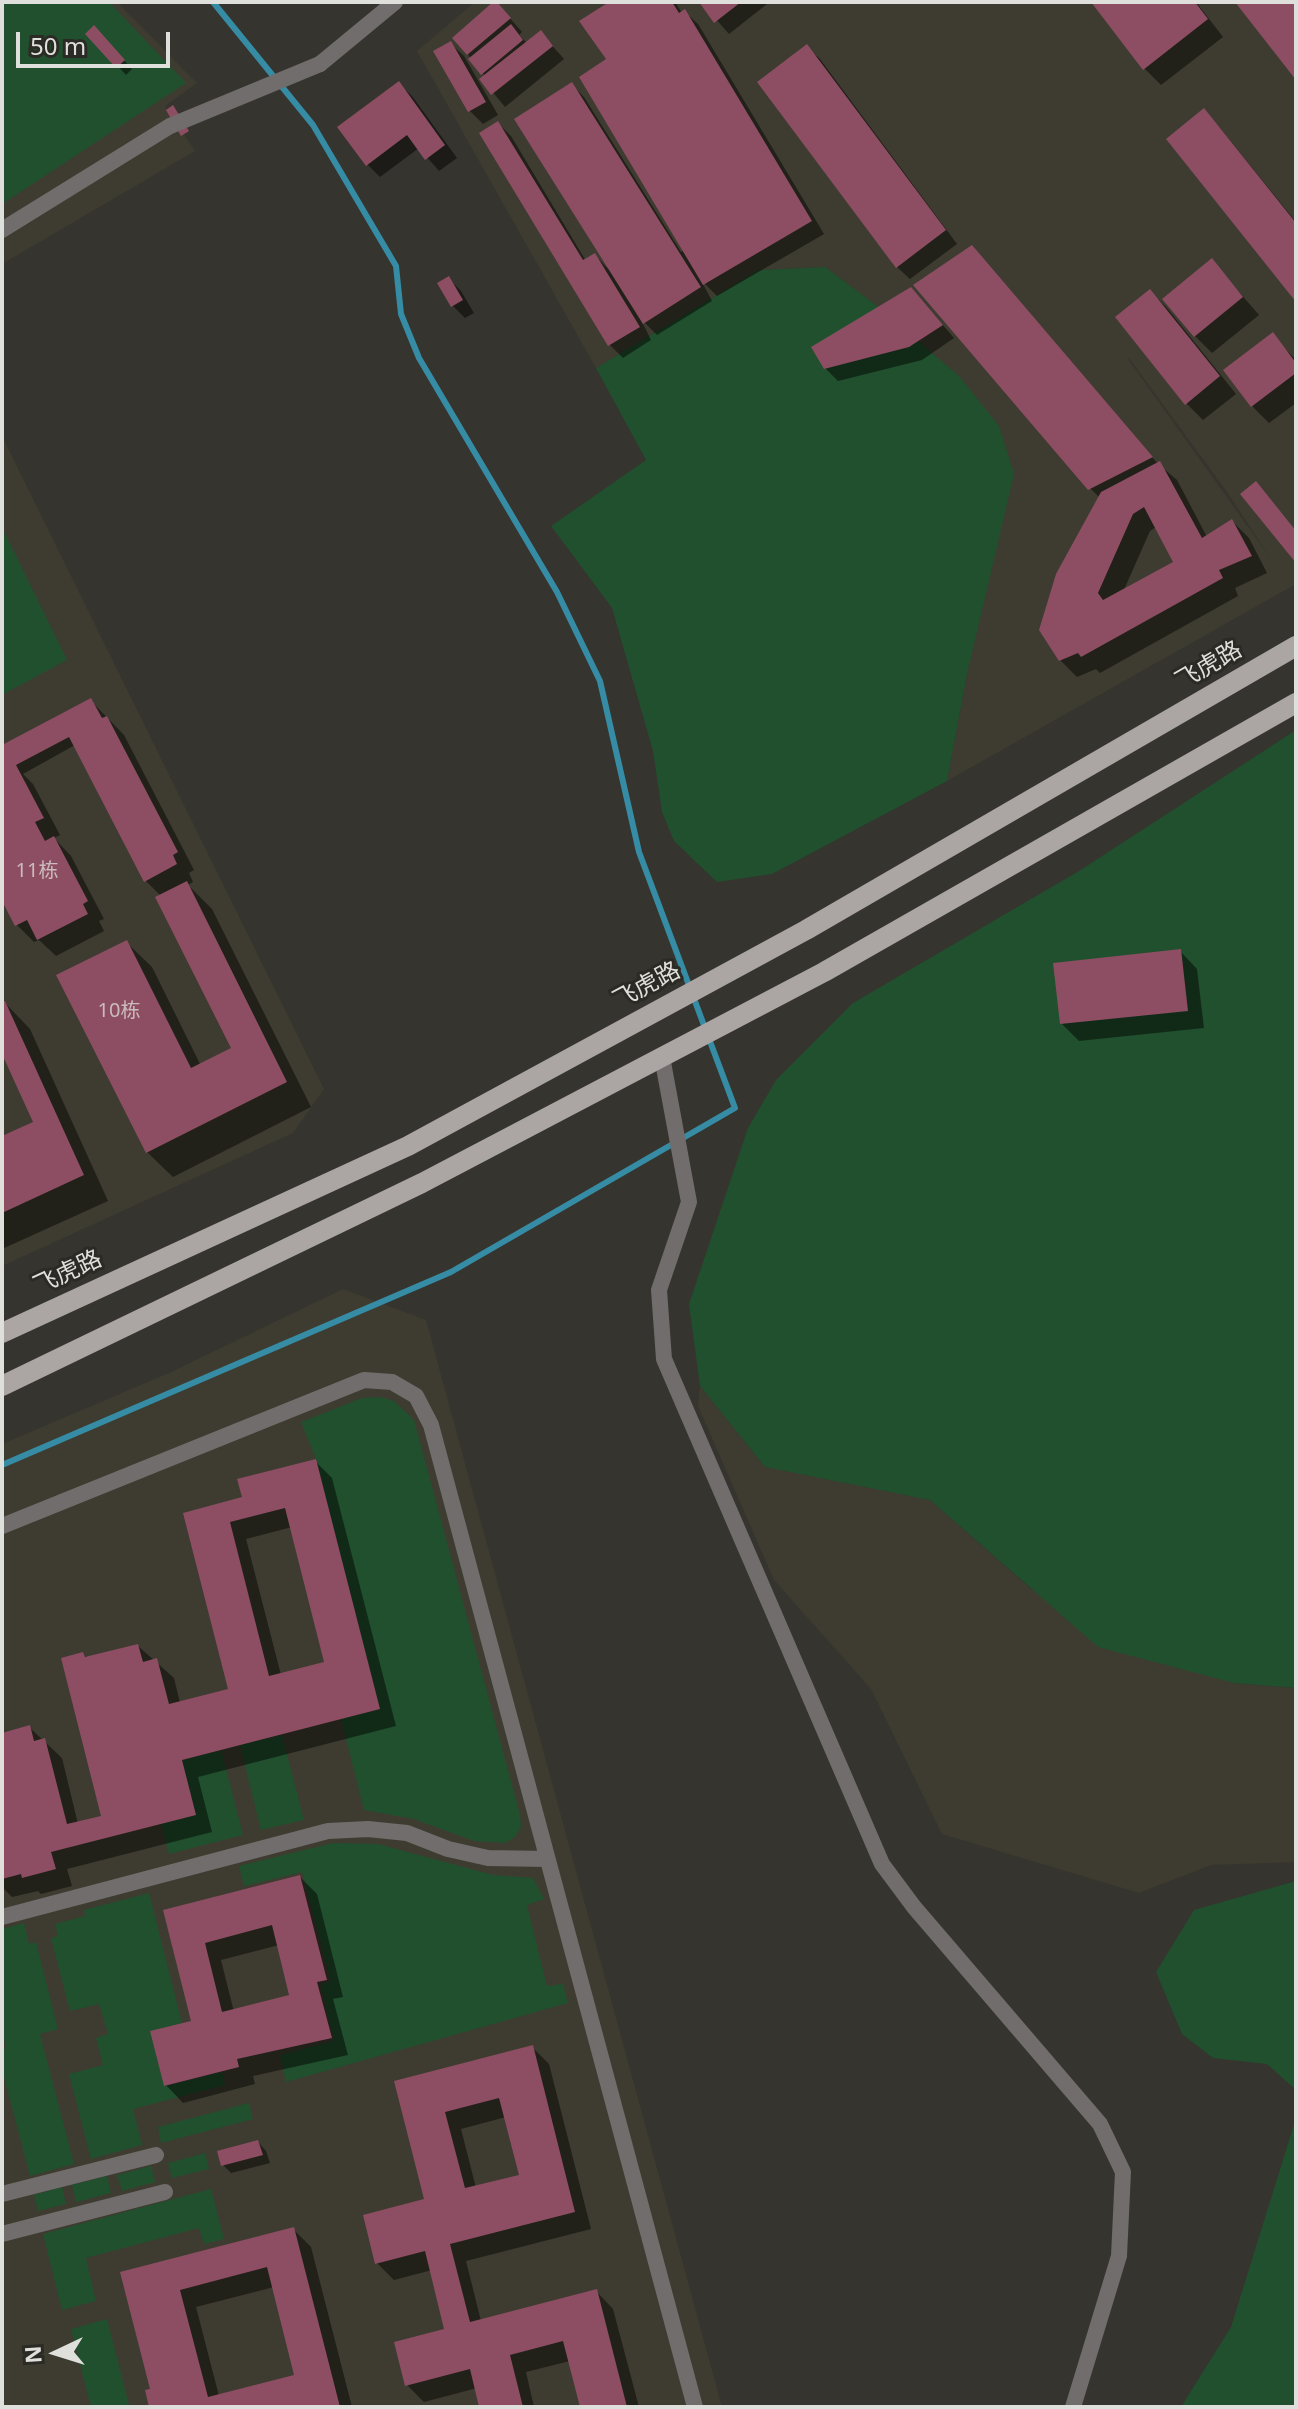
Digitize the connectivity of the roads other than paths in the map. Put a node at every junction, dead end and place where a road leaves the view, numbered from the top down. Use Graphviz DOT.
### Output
graph roads {
  1 [pos="395,2"];
  2 [pos="2,230"];
  3 [pos="1296,646"];
  4 [pos="1296,703"];
  5 [pos="662,1057"];
  6 [pos="2,1333"];
  7 [pos="2,1386"];
  8 [pos="2,1526"];
  9 [pos="547,1859"];
  10 [pos="2,1917"];
  11 [pos="156,2155"];
  12 [pos="165,2192"];
  13 [pos="2,2194"];
  14 [pos="2,2234"];
  15 [pos="695,2407"];
  16 [pos="1073,2407"];
  1 -- 2 [label="street"];
  3 -- 6 [label="main road, 飞虎路"];
  4 -- 5 [label="main road"];
  5 -- 7 [label="main road"];
  5 -- 16 [label="street"];
  8 -- 9 [label="street"];
  9 -- 10 [label="street"];
  9 -- 15 [label="street"];
  11 -- 13 [label="street"];
  12 -- 14 [label="street"];
}
